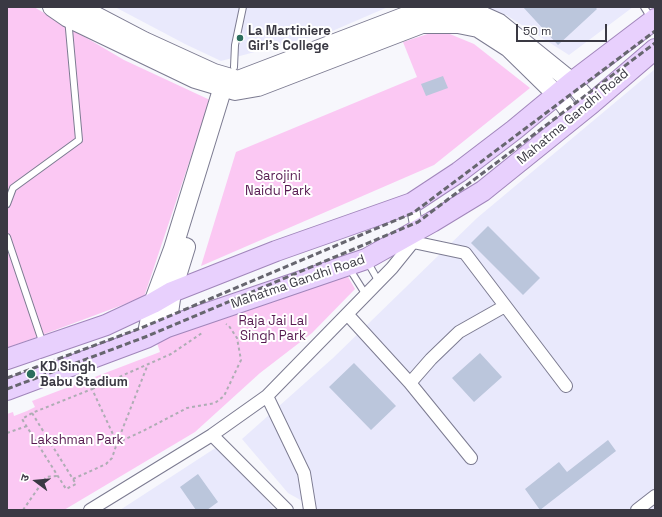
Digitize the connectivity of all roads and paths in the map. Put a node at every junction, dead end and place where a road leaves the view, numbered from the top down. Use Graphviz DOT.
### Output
graph roads {
  1 [pos="52,7"];
  2 [pos="243,7"];
  3 [pos="72,11"];
  4 [pos="651,16"];
  5 [pos="655,49"];
  6 [pos="231,80"];
  7 [pos="572,82"];
  8 [pos="557,95"];
  9 [pos="591,104"];
  10 [pos="574,117"];
  11 [pos="412,203"];
  12 [pos="7,204"];
  13 [pos="415,236"];
  14 [pos="7,237"];
  15 [pos="357,262"];
  16 [pos="378,282"];
  17 [pos="172,292"];
  18 [pos="366,295"];
  19 [pos="153,303"];
  20 [pos="505,306"];
  21 [pos="347,314"];
  22 [pos="224,323"];
  23 [pos="167,327"];
  24 [pos="203,332"];
  25 [pos="146,338"];
  26 [pos="43,346"];
  27 [pos="7,359"];
  28 [pos="148,364"];
  29 [pos="410,383"];
  30 [pos="566,386"];
  31 [pos="92,389"];
  32 [pos="7,390"];
  33 [pos="267,396"];
  34 [pos="32,413"];
  35 [pos="27,426"];
  36 [pos="7,433"];
  37 [pos="212,435"];
  38 [pos="117,443"];
  39 [pos="471,458"];
  40 [pos="58,476"];
  41 [pos="73,479"];
  42 [pos="655,496"];
  43 [pos="23,510"];
  44 [pos="90,510"];
  45 [pos="287,510"];
  46 [pos="310,510"];
  47 [pos="637,510"];
  1 -- 3 [label="street"];
  2 -- 6 [label="lane"];
  3 -- 6 [label="street"];
  3 -- 12 [label="lane"];
  4 -- 7 [label="main road, Mahatma Gandhi Road"];
  5 -- 9 [label="main road, Mahatma Gandhi Road"];
  6 -- 7 [label="street"];
  6 -- 8 [label="street"];
  6 -- 17 [label="street"];
  6 -- 19 [label="street"];
  7 -- 8 [label="main road, Mahatma Gandhi Road"];
  7 -- 9 [label="street"];
  8 -- 10 [label="street"];
  8 -- 11 [label="main road, Mahatma Gandhi Road"];
  9 -- 10 [label="main road, Mahatma Gandhi Road"];
  10 -- 13 [label="main road, Mahatma Gandhi Road"];
  11 -- 13 [label="street"];
  11 -- 17 [label="main road, Mahatma Gandhi Road"];
  13 -- 15 [label="main road, Mahatma Gandhi Road"];
  13 -- 16 [label="street"];
  13 -- 20 [label="street"];
  14 -- 26 [label="lane"];
  15 -- 16 [label="lane"];
  15 -- 18 [label="lane"];
  15 -- 23 [label="main road, Mahatma Gandhi Road"];
  16 -- 18 [label="street"];
  17 -- 19 [label="main road, Mahatma Gandhi Road"];
  17 -- 23 [label="street"];
  18 -- 21 [label="street"];
  19 -- 25 [label="street"];
  19 -- 26 [label="main road, Mahatma Gandhi Road"];
  20 -- 29 [label="street"];
  20 -- 30 [label="street"];
  21 -- 29 [label="street"];
  21 -- 33 [label="street"];
  22 -- 38 [label="path"];
  23 -- 25 [label="main road, Mahatma Gandhi Road"];
  24 -- 28 [label="path"];
  25 -- 32 [label="main road, Mahatma Gandhi Road"];
  26 -- 27 [label="main road, Mahatma Gandhi Road"];
  28 -- 31 [label="path"];
  28 -- 38 [label="path"];
  29 -- 39 [label="street"];
  31 -- 34 [label="path"];
  31 -- 38 [label="path"];
  33 -- 37 [label="street"];
  33 -- 46 [label="street"];
  34 -- 35 [label="path"];
  34 -- 41 [label="path"];
  35 -- 36 [label="path"];
  35 -- 40 [label="path"];
  37 -- 44 [label="street"];
  37 -- 45 [label="street"];
  38 -- 41 [label="path"];
  40 -- 41 [label="path"];
  40 -- 43 [label="path"];
  42 -- 47 [label="street"];
}
